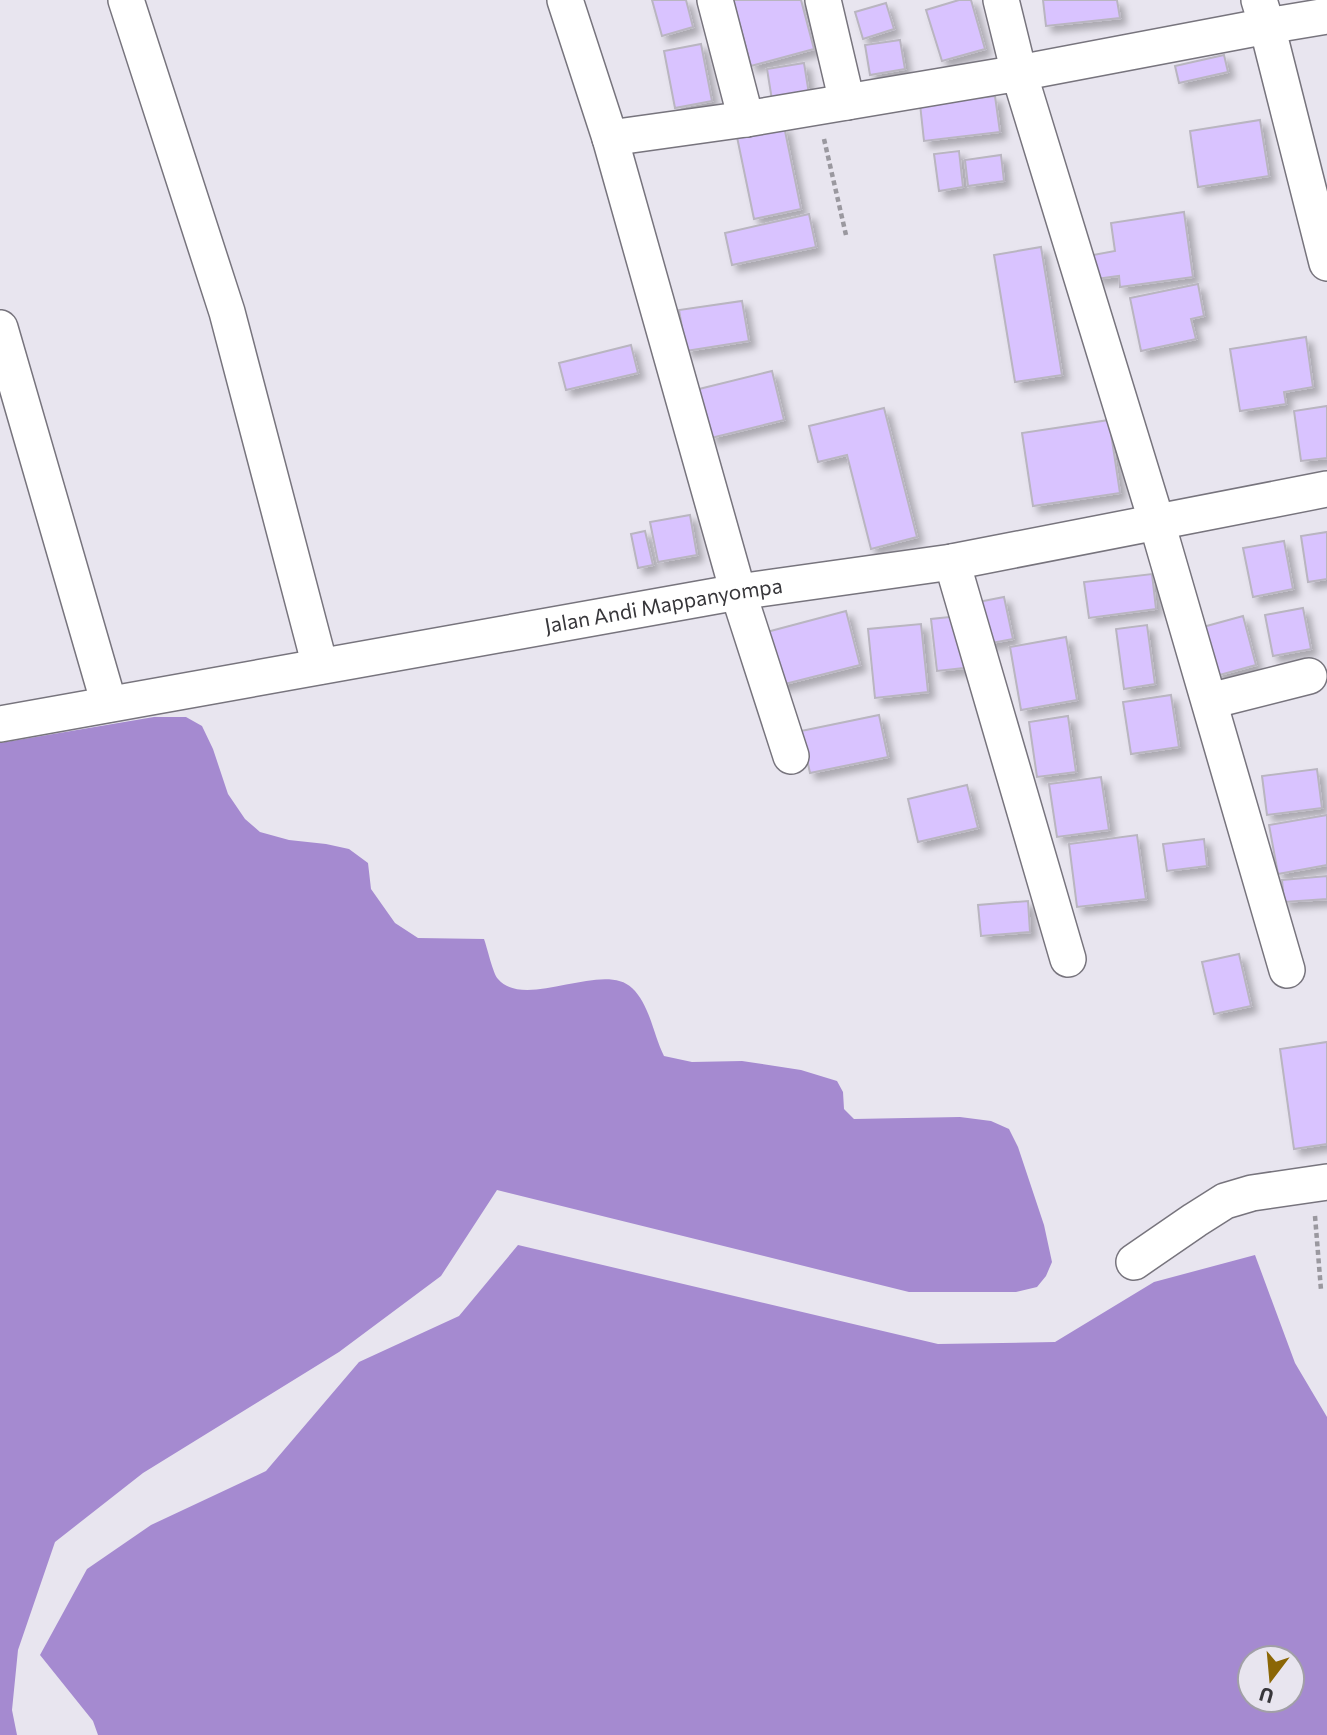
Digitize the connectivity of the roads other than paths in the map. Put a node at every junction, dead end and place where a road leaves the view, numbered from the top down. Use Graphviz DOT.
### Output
graph roads {
  1 [pos="126,0"];
  2 [pos="565,0"];
  3 [pos="715,0"];
  4 [pos="823,0"];
  5 [pos="1001,0"];
  6 [pos="1263,13"];
  7 [pos="1327,16"];
  8 [pos="1019,73"];
  9 [pos="832,104"];
  10 [pos="747,119"];
  11 [pos="610,138"];
  12 [pos="1327,263"];
  13 [pos="0,327"];
  14 [pos="1327,489"];
  15 [pos="1157,523"];
  16 [pos="952,562"];
  17 [pos="737,592"];
  18 [pos="320,666"];
  19 [pos="1309,676"];
  20 [pos="1210,701"];
  21 [pos="110,704"];
  22 [pos="0,724"];
  23 [pos="791,756"];
  24 [pos="1068,959"];
  25 [pos="1287,970"];
  26 [pos="1320,1183"];
  27 [pos="1134,1262"];
  1 -- 18 [label="street"];
  2 -- 11 [label="street"];
  3 -- 10 [label="street"];
  4 -- 9 [label="street"];
  5 -- 8 [label="street"];
  6 -- 7 [label="street"];
  6 -- 8 [label="street"];
  6 -- 12 [label="street"];
  8 -- 9 [label="street"];
  8 -- 15 [label="street"];
  9 -- 10 [label="street"];
  10 -- 11 [label="street"];
  11 -- 17 [label="street"];
  13 -- 21 [label="street"];
  14 -- 15 [label="street, Jalan Andi Mappanyompa"];
  15 -- 16 [label="street, Jalan Andi Mappanyompa"];
  15 -- 20 [label="street"];
  16 -- 17 [label="street, Jalan Andi Mappanyompa"];
  16 -- 24 [label="street"];
  17 -- 18 [label="street, Jalan Andi Mappanyompa"];
  17 -- 23 [label="street"];
  18 -- 21 [label="street, Jalan Andi Mappanyompa"];
  19 -- 20 [label="street"];
  20 -- 25 [label="street"];
  21 -- 22 [label="street, Jalan Andi Mappanyompa"];
  26 -- 27 [label="street"];
}
